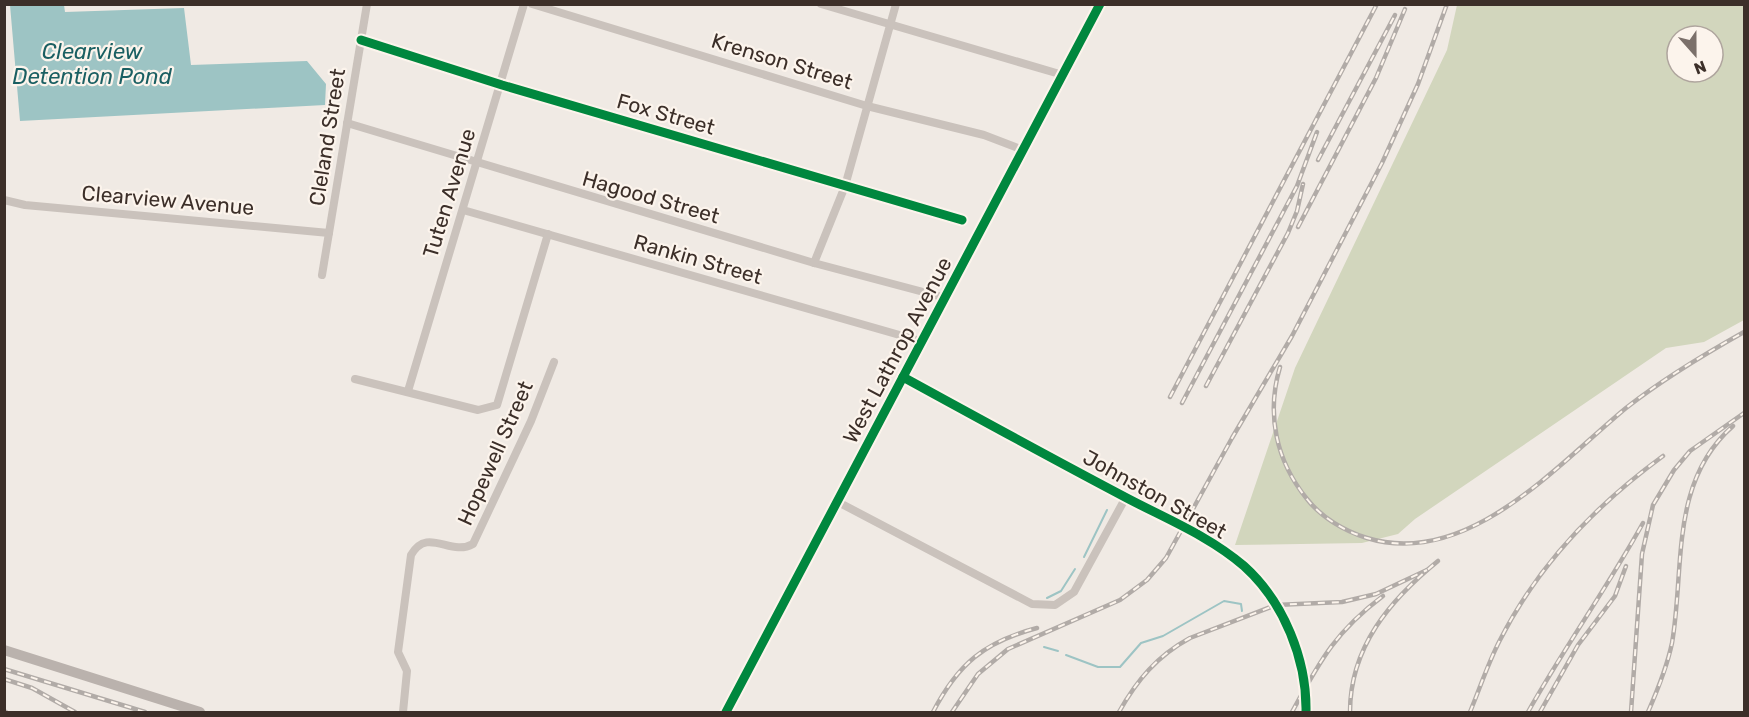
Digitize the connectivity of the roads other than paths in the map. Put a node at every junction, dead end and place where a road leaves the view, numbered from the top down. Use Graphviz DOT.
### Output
graph roads {
  1 [pos="367,4"];
  2 [pos="524,4"];
  3 [pos="532,4"];
  4 [pos="821,4"];
  5 [pos="896,4"];
  6 [pos="1100,4"];
  7 [pos="890,26"];
  8 [pos="361,40"];
  9 [pos="1063,75"];
  10 [pos="502,85"];
  11 [pos="867,106"];
  12 [pos="347,123"];
  13 [pos="1023,150"];
  14 [pos="477,164"];
  15 [pos="845,186"];
  16 [pos="4,200"];
  17 [pos="463,210"];
  18 [pos="962,220"];
  19 [pos="329,233"];
  20 [pos="548,234"];
  21 [pos="814,263"];
  22 [pos="322,275"];
  23 [pos="946,298"];
  24 [pos="924,342"];
  25 [pos="554,362"];
  26 [pos="903,377"];
  27 [pos="355,379"];
  28 [pos="408,392"];
  29 [pos="1126,497"];
  30 [pos="838,502"];
  31 [pos="4,650"];
  32 [pos="200,712"];
  33 [pos="403,712"];
  34 [pos="726,712"];
  35 [pos="1306,712"];
  1 -- 8 [label="street, Cleland Street"];
  2 -- 10 [label="street, Tuten Avenue"];
  3 -- 11 [label="street, Krenson Street"];
  4 -- 7 [label="street"];
  5 -- 7 [label="street"];
  6 -- 9 [label="street, West Lathrop Avenue"];
  7 -- 9 [label="street"];
  7 -- 11 [label="street"];
  8 -- 10 [label="street, Fox Street"];
  8 -- 12 [label="street, Cleland Street"];
  9 -- 13 [label="street, West Lathrop Avenue"];
  10 -- 14 [label="street, Tuten Avenue"];
  10 -- 15 [label="street, Fox Street"];
  11 -- 13 [label="street, Krenson Street"];
  11 -- 15 [label="street"];
  12 -- 14 [label="street, Hagood Street"];
  12 -- 19 [label="street, Cleland Street"];
  13 -- 23 [label="street, West Lathrop Avenue"];
  14 -- 17 [label="street, Tuten Avenue"];
  14 -- 21 [label="street, Hagood Street"];
  15 -- 18 [label="street, Fox Street"];
  15 -- 21 [label="street"];
  16 -- 19 [label="street, Clearview Avenue"];
  17 -- 20 [label="street, Rankin Street"];
  17 -- 28 [label="street, Tuten Avenue"];
  19 -- 22 [label="street, Cleland Street"];
  20 -- 24 [label="street, Rankin Street"];
  20 -- 28 [label="street, Hopewell Street"];
  21 -- 23 [label="street, Hagood Street"];
  23 -- 24 [label="street, West Lathrop Avenue"];
  24 -- 26 [label="street, West Lathrop Avenue"];
  25 -- 33 [label="street, Hopewell Street"];
  26 -- 29 [label="street, Johnston Street"];
  26 -- 30 [label="street, West Lathrop Avenue"];
  27 -- 28 [label="street"];
  29 -- 30 [label="street"];
  29 -- 35 [label="street, Johnston Street"];
  30 -- 34 [label="street, West Lathrop Avenue"];
  31 -- 32 [label="street"];
}
